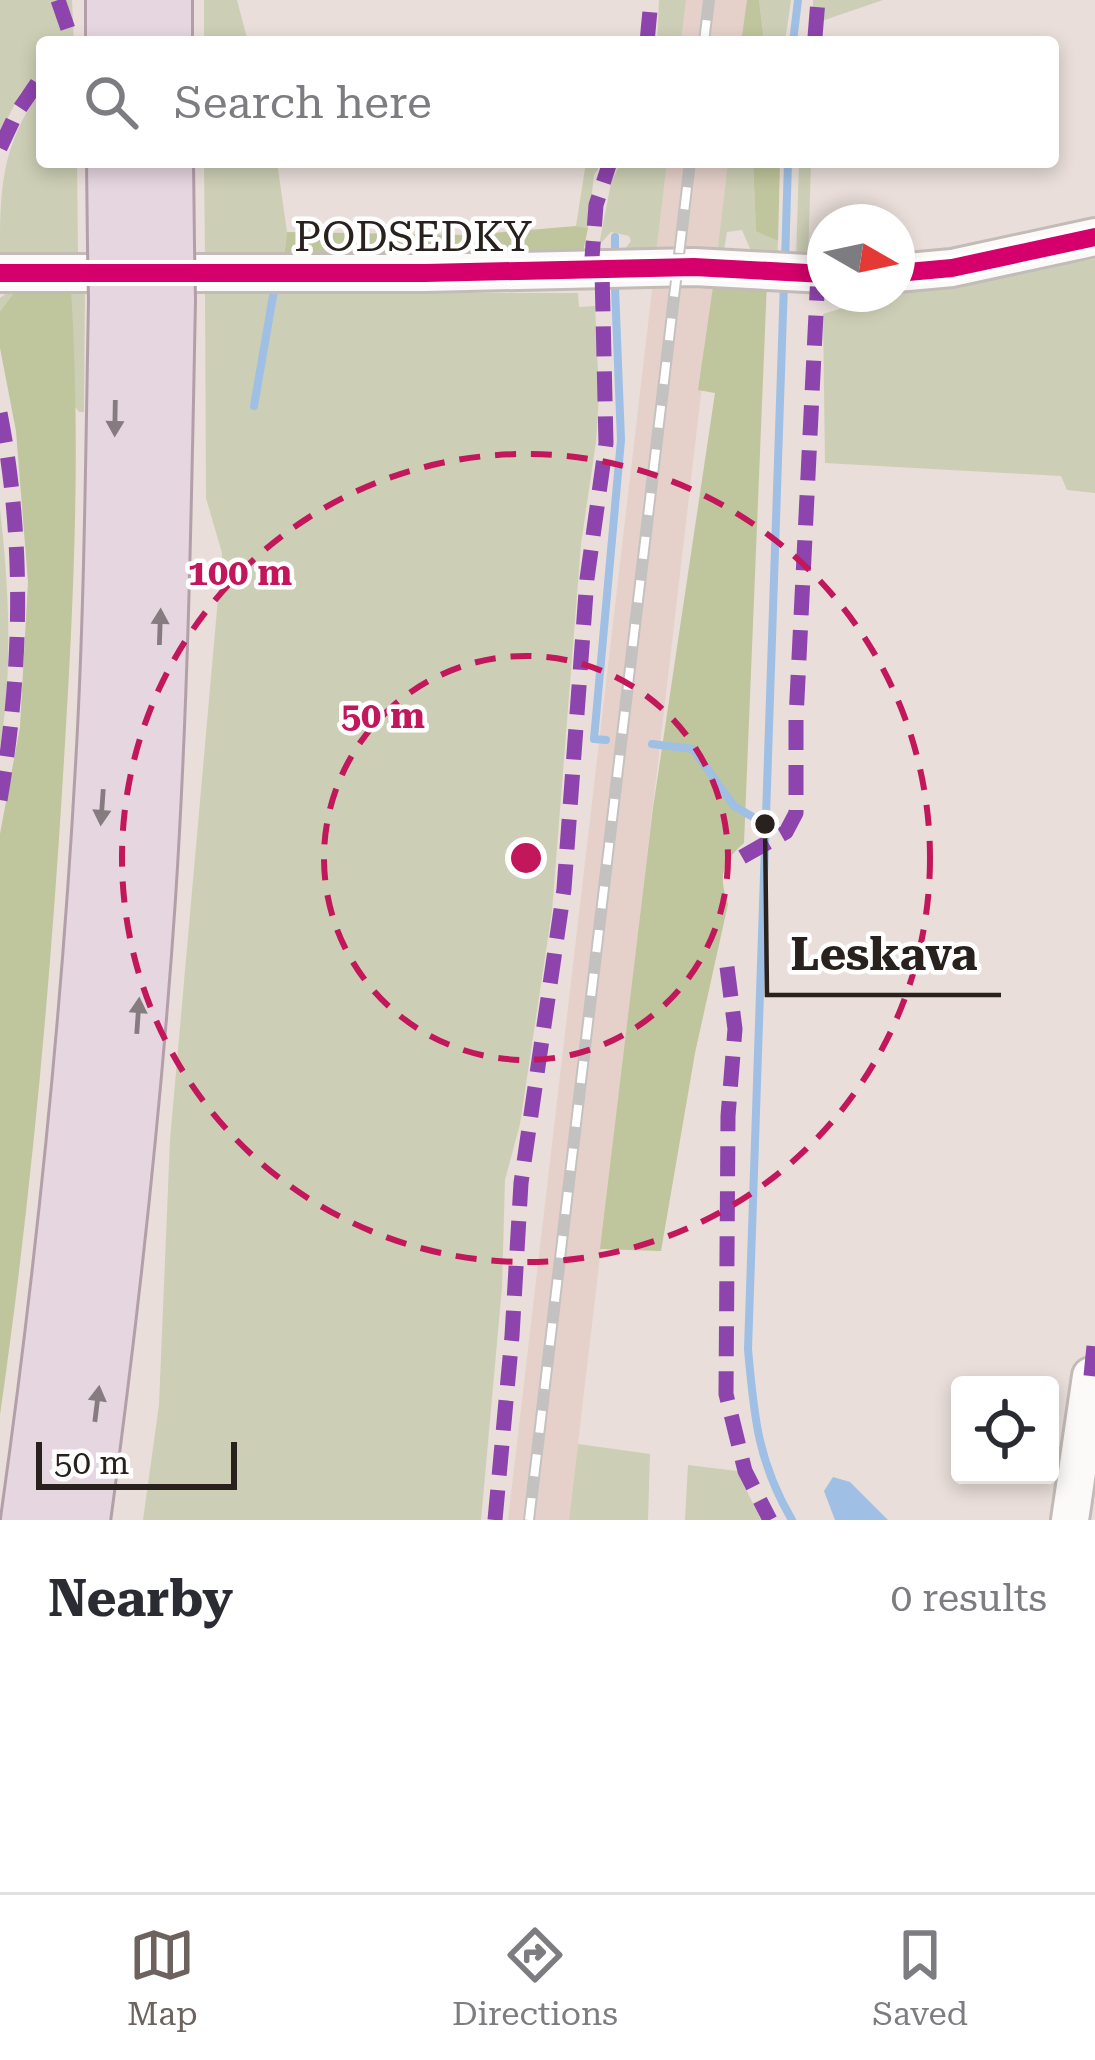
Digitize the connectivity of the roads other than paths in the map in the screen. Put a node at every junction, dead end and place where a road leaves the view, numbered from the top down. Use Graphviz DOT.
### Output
graph roads {
  1 [pos="114,0"];
  2 [pos="164,0"];
  3 [pos="115,36"];
  4 [pos="164,36"];
  5 [pos="118,168"];
  6 [pos="163,168"];
  7 [pos="1095,237"];
  8 [pos="141,246"];
  9 [pos="915,271"];
  10 [pos="807,272"];
  11 [pos="0,274"];
  12 [pos="142,300"];
  13 [pos="1095,1377"];
  14 [pos="29,1520"];
  15 [pos="82,1520"];
  16 [pos="1070,1520"];
  1 -- 3 [label="highway"];
  2 -- 4 [label="highway"];
  5 -- 8 [label="highway"];
  6 -- 8 [label="highway"];
  7 -- 9 [label="street"];
  8 -- 12 [label="highway, bridge"];
  10 -- 11 [label="street, PODSEDKY"];
  12 -- 14 [label="highway, one-way"];
  15 -- 12 [label="highway, one-way"];
  13 -- 16 [label="street"];
}
